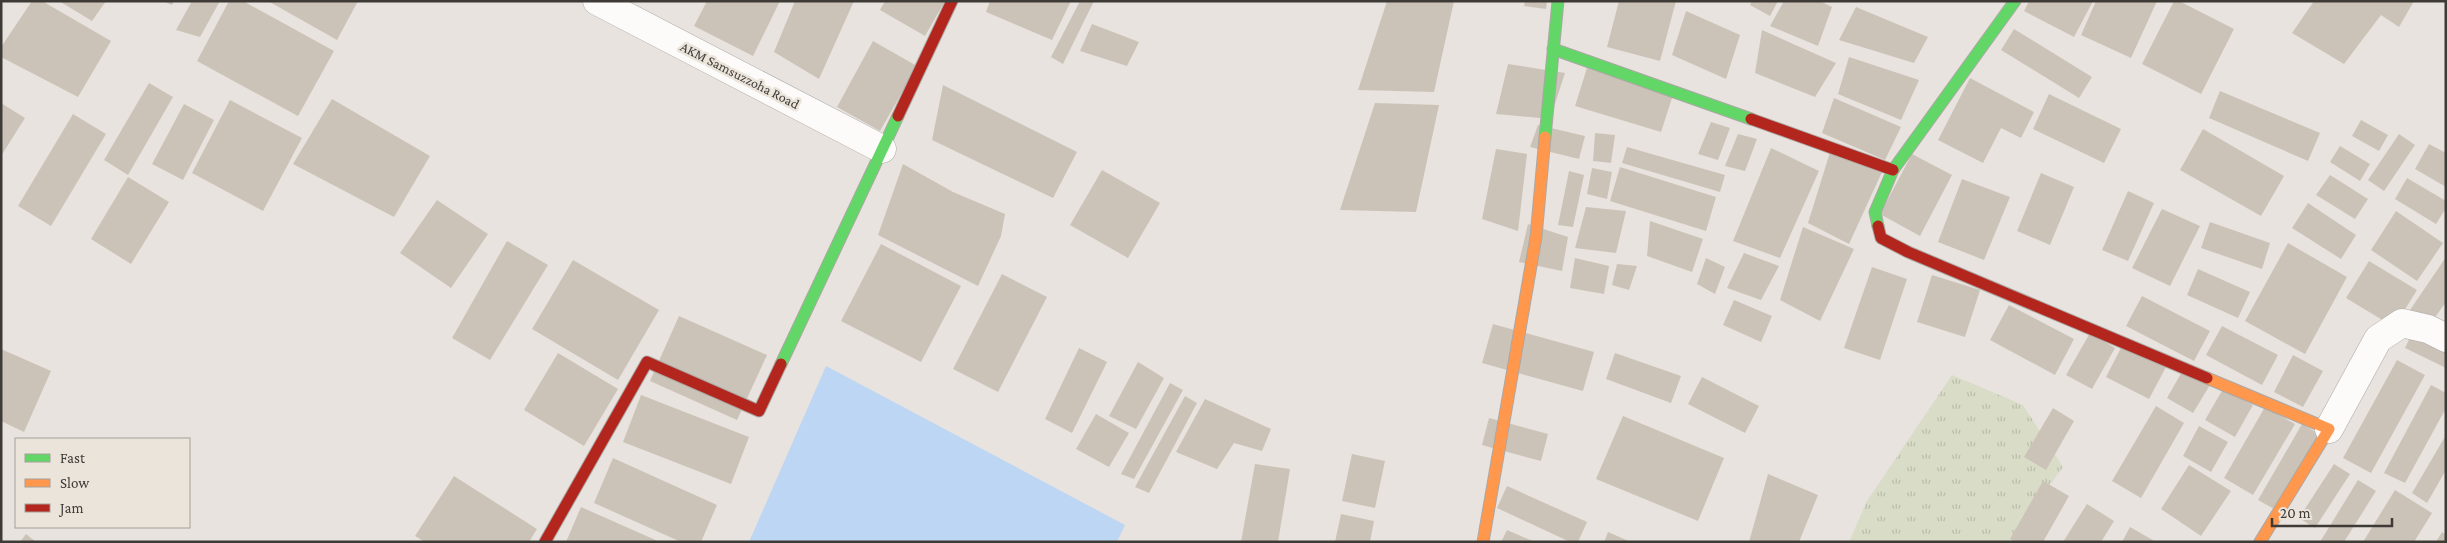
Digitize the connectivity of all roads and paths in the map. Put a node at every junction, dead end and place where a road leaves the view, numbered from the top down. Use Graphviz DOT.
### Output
graph roads {
  1 [pos="597,1"];
  2 [pos="952,1"];
  3 [pos="1558,1"];
  4 [pos="2015,1"];
  5 [pos="1553,49"];
  6 [pos="882,149"];
  7 [pos="1893,170"];
  8 [pos="2446,338"];
  9 [pos="2329,429"];
  10 [pos="545,542"];
  11 [pos="1483,542"];
  12 [pos="2260,542"];
  1 -- 6 [label="street, AKM Samsuzzoha Road"];
  2 -- 6 [label="street"];
  3 -- 5 [label="street"];
  4 -- 7 [label="street"];
  5 -- 7 [label="street"];
  5 -- 11 [label="street"];
  6 -- 10 [label="street"];
  7 -- 9 [label="street"];
  8 -- 9 [label="street"];
  9 -- 12 [label="street"];
}
